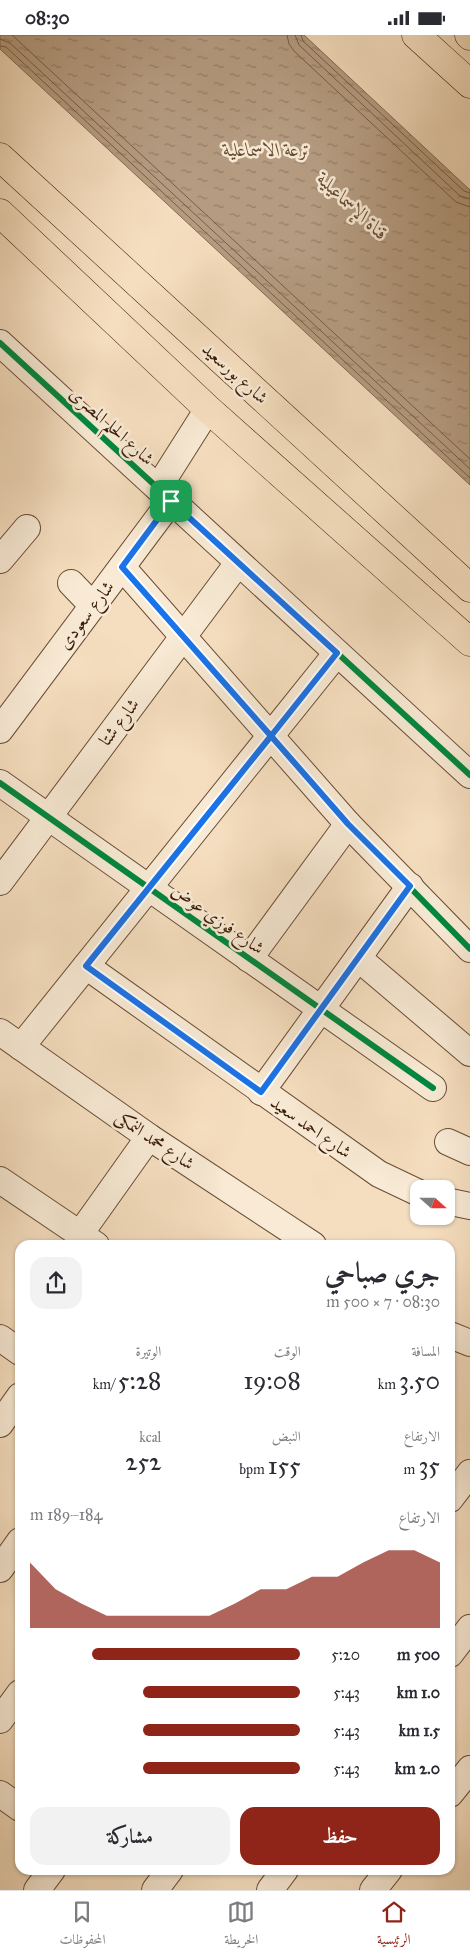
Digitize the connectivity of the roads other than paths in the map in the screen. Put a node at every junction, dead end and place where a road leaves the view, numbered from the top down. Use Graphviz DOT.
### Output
graph roads {
  1 [pos="416,35"];
  2 [pos="470,84"];
  3 [pos="0,157"];
  4 [pos="0,213"];
  5 [pos="0,343"];
  6 [pos="208,409"];
  7 [pos="164,494"];
  8 [pos="27,528"];
  9 [pos="0,560"];
  10 [pos="238,563"];
  11 [pos="122,567"];
  12 [pos="71,583"];
  13 [pos="470,588"];
  14 [pos="93,606"];
  15 [pos="183,636"];
  16 [pos="470,642"];
  17 [pos="337,653"];
  18 [pos="0,730"];
  19 [pos="271,736"];
  20 [pos="470,775"];
  21 [pos="0,783"];
  22 [pos="48,817"];
  23 [pos="348,824"];
  24 [pos="0,882"];
  25 [pos="410,886"];
  26 [pos="149,888"];
  27 [pos="470,949"];
  28 [pos="358,958"];
  29 [pos="249,959"];
  30 [pos="86,966"];
  31 [pos="320,1010"];
  32 [pos="0,1033"];
  33 [pos="21,1047"];
  34 [pos="470,1053"];
  35 [pos="433,1088"];
  36 [pos="261,1092"];
  37 [pos="149,1137"];
  38 [pos="0,1180"];
  39 [pos="410,1189"];
  40 [pos="455,1203"];
  41 [pos="470,1206"];
  42 [pos="88,1240"];
  43 [pos="305,1240"];
  44 [pos="0,1338"];
  45 [pos="15,1348"];
  46 [pos="15,1402"];
  47 [pos="0,1425"];
  48 [pos="470,1473"];
  49 [pos="455,1492"];
  50 [pos="15,1548"];
  51 [pos="0,1569"];
  52 [pos="470,1628"];
  53 [pos="455,1648"];
  54 [pos="470,1769"];
  55 [pos="455,1788"];
  56 [pos="0,1794"];
  57 [pos="15,1804"];
  58 [pos="48,1875"];
  59 [pos="166,1875"];
  60 [pos="385,1875"];
  61 [pos="37,1890"];
  62 [pos="154,1890"];
  63 [pos="374,1890"];
  1 -- 2 [label="main road"];
  3 -- 13 [label="main road, شارع بورسعيد"];
  4 -- 6 [label="main road"];
  5 -- 7 [label="street, شارع الحلم المصرى"];
  6 -- 7 [label="street, شارع سعودى"];
  6 -- 16 [label="main road"];
  7 -- 10 [label="street, شارع الحلم المصرى"];
  7 -- 11 [label="street, شارع سعودى"];
  8 -- 9 [label="street"];
  10 -- 15 [label="street, شارع شتا"];
  10 -- 17 [label="street, شارع الحلم المصرى"];
  11 -- 14 [label="street, شارع سعودى"];
  11 -- 15 [label="street"];
  12 -- 14 [label="street"];
  14 -- 18 [label="street, شارع سعودى"];
  15 -- 19 [label="street"];
  15 -- 22 [label="street, شارع شتا"];
  17 -- 19 [label="street"];
  17 -- 20 [label="street, شارع الحلم المصرى"];
  19 -- 23 [label="street"];
  19 -- 26 [label="street"];
  21 -- 22 [label="street, شارع فوزي عوض"];
  22 -- 24 [label="street, شارع شتا"];
  22 -- 26 [label="street, شارع فوزي عوض"];
  23 -- 25 [label="street"];
  23 -- 29 [label="street"];
  25 -- 27 [label="street"];
  25 -- 28 [label="street"];
  26 -- 29 [label="street, شارع فوزي عوض"];
  26 -- 30 [label="street"];
  28 -- 31 [label="street"];
  28 -- 34 [label="street"];
  29 -- 31 [label="street, شارع فوزي عوض"];
  30 -- 33 [label="street"];
  30 -- 36 [label="street, شارع احمد سعيد"];
  31 -- 35 [label="street, شارع فوزي عوض"];
  31 -- 36 [label="street"];
  32 -- 33 [label="street, شارع محمد النمكى"];
  33 -- 37 [label="street, شارع محمد النمكى"];
  36 -- 39 [label="street, شارع احمد سعيد"];
  37 -- 42 [label="street"];
  37 -- 43 [label="street, شارع محمد النمكى"];
  38 -- 42 [label="street"];
  40 -- 41 [label="street"];
  44 -- 45 [label="street"];
  46 -- 47 [label="street"];
  48 -- 49 [label="street"];
  50 -- 51 [label="street"];
  52 -- 53 [label="street"];
  54 -- 55 [label="street"];
  56 -- 57 [label="street"];
  58 -- 61 [label="street"];
  59 -- 62 [label="street"];
  60 -- 63 [label="street"];
}
